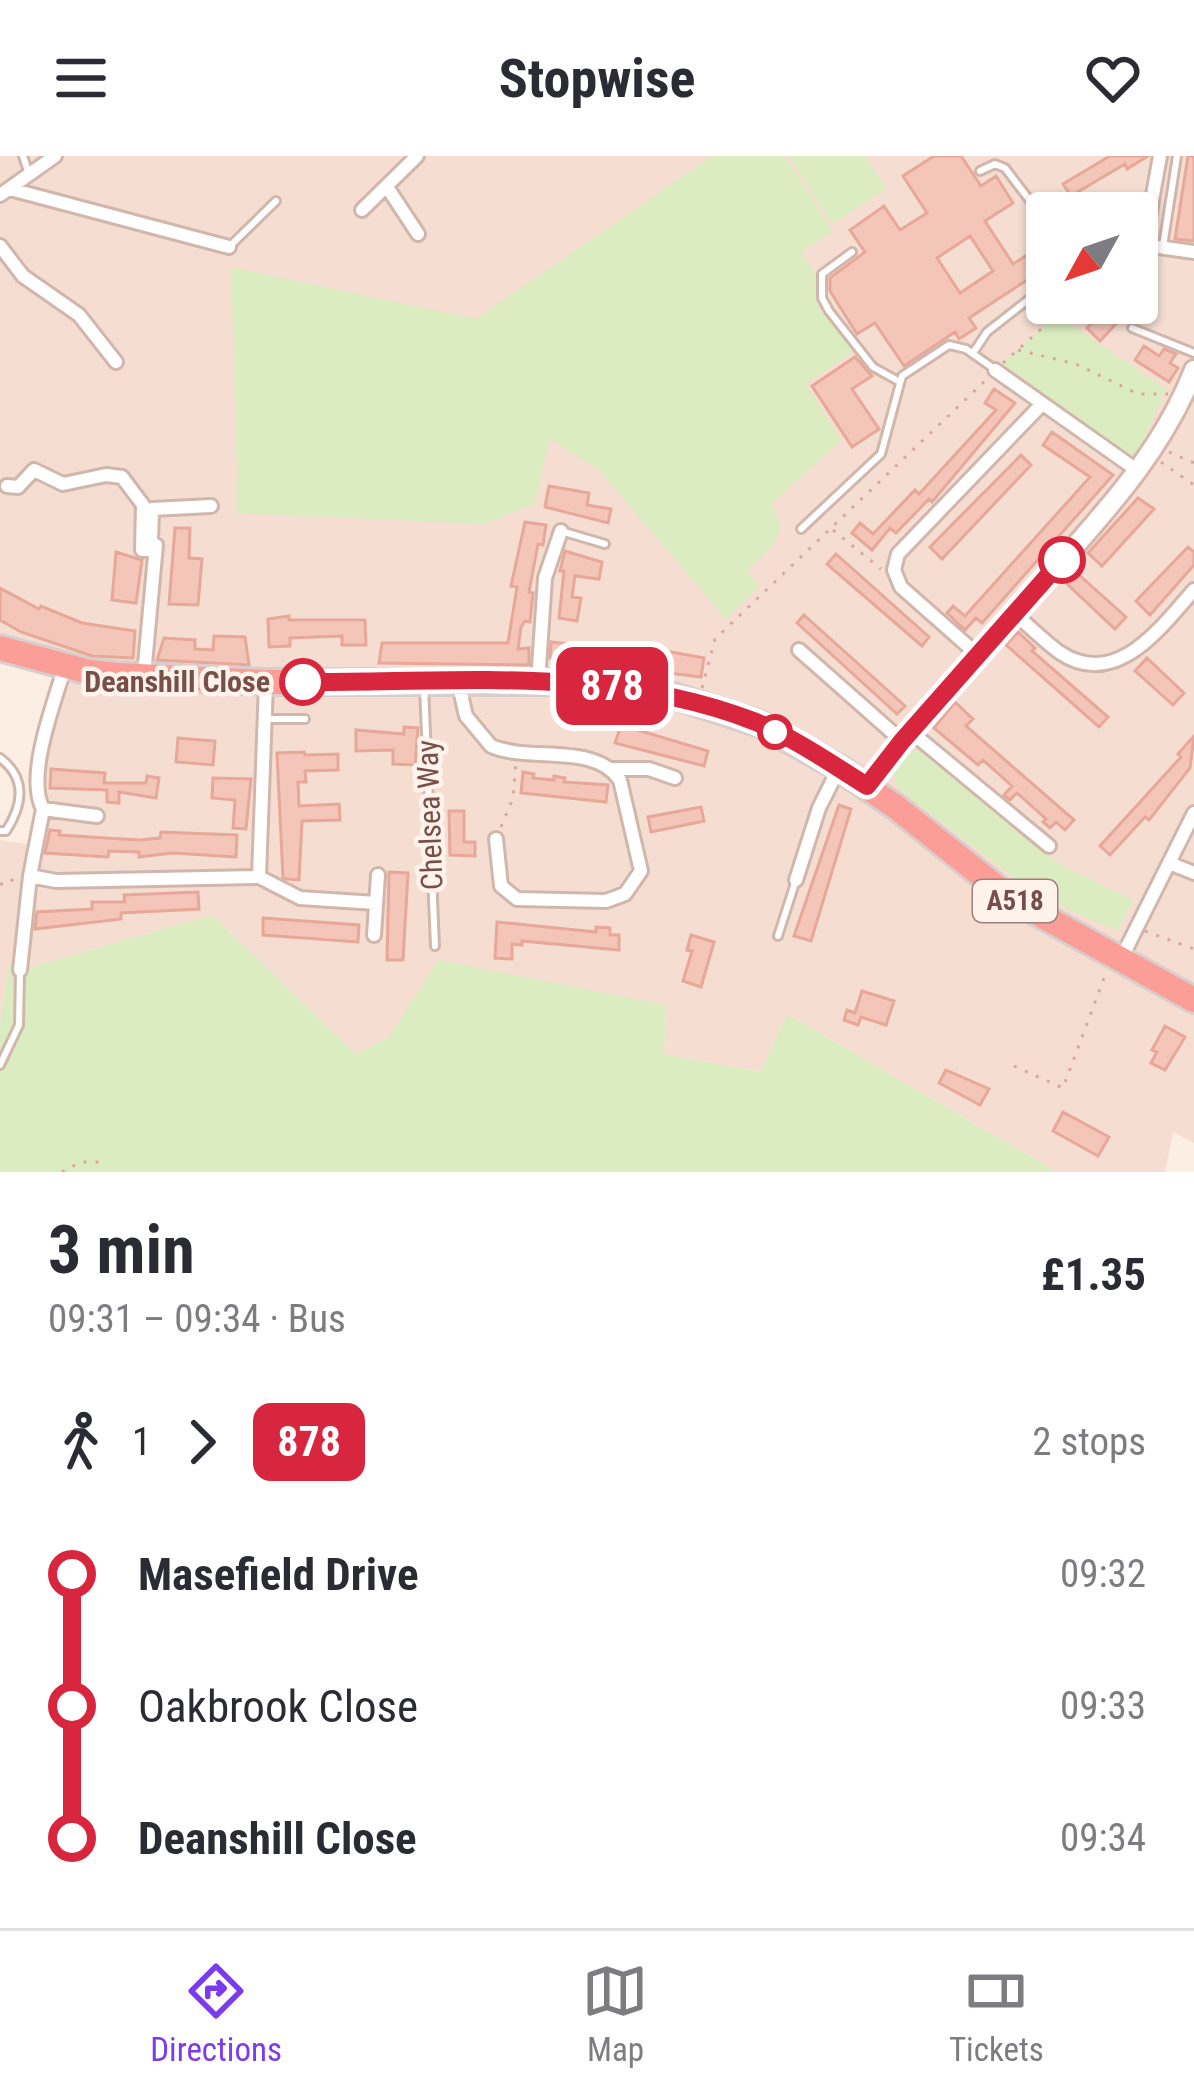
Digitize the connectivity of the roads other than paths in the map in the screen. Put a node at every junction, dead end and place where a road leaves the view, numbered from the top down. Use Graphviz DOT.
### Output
graph roads {
  1 [pos="23,156"];
  2 [pos="55,156"];
  3 [pos="417,156"];
  4 [pos="1160,156"];
  5 [pos="1177,156"];
  6 [pos="980,171"];
  7 [pos="29,175"];
  8 [pos="387,187"];
  9 [pos="5,192"];
  10 [pos="1152,192"];
  11 [pos="1026,196"];
  12 [pos="276,201"];
  13 [pos="362,210"];
  14 [pos="418,234"];
  15 [pos="0,246"];
  16 [pos="1158,246"];
  17 [pos="1163,246"];
  18 [pos="230,247"];
  19 [pos="852,252"];
  20 [pos="1194,252"];
  21 [pos="1026,301"];
  22 [pos="1132,328"];
  23 [pos="973,353"];
  24 [pos="1194,353"];
  25 [pos="116,362"];
  26 [pos="995,370"];
  27 [pos="1194,370"];
  28 [pos="900,382"];
  29 [pos="1042,404"];
  30 [pos="1148,457"];
  31 [pos="7,486"];
  32 [pos="211,506"];
  33 [pos="801,529"];
  34 [pos="562,532"];
  35 [pos="605,544"];
  36 [pos="156,547"];
  37 [pos="1194,590"];
  38 [pos="1015,614"];
  39 [pos="0,649"];
  40 [pos="799,650"];
  41 [pos="978,655"];
  42 [pos="65,665"];
  43 [pos="144,676"];
  44 [pos="458,680"];
  45 [pos="266,682"];
  46 [pos="538,682"];
  47 [pos="424,683"];
  48 [pos="266,719"];
  49 [pos="305,719"];
  50 [pos="906,736"];
  51 [pos="0,758"];
  52 [pos="839,768"];
  53 [pos="613,770"];
  54 [pos="675,778"];
  55 [pos="21,782"];
  56 [pos="37,783"];
  57 [pos="867,786"];
  58 [pos="43,809"];
  59 [pos="1194,813"];
  60 [pos="97,816"];
  61 [pos="0,831"];
  62 [pos="496,839"];
  63 [pos="1049,846"];
  64 [pos="1169,863"];
  65 [pos="32,868"];
  66 [pos="1194,873"];
  67 [pos="378,875"];
  68 [pos="259,877"];
  69 [pos="796,880"];
  70 [pos="376,903"];
  71 [pos="374,934"];
  72 [pos="778,936"];
  73 [pos="435,946"];
  74 [pos="1116,958"];
  75 [pos="20,970"];
  76 [pos="1187,996"];
  77 [pos="0,1065"];
  1 -- 7 [label="lane"];
  2 -- 7 [label="street"];
  3 -- 8 [label="street"];
  4 -- 10 [label="street"];
  5 -- 17 [label="lane"];
  6 -- 11 [label="lane"];
  7 -- 9 [label="street"];
  8 -- 13 [label="street"];
  8 -- 14 [label="street"];
  9 -- 18 [label="street"];
  12 -- 18 [label="lane"];
  15 -- 25 [label="street"];
  16 -- 17 [label="street"];
  17 -- 20 [label="street"];
  19 -- 28 [label="lane"];
  21 -- 23 [label="lane"];
  22 -- 24 [label="lane"];
  23 -- 26 [label="lane"];
  23 -- 28 [label="lane"];
  26 -- 29 [label="street"];
  27 -- 30 [label="street"];
  28 -- 33 [label="lane"];
  29 -- 30 [label="street"];
  29 -- 41 [label="street"];
  30 -- 38 [label="street"];
  31 -- 36 [label="street"];
  32 -- 36 [label="street"];
  34 -- 35 [label="lane"];
  34 -- 46 [label="street"];
  36 -- 43 [label="street"];
  37 -- 38 [label="street"];
  38 -- 41 [label="street"];
  39 -- 42 [label="highway, A518"];
  40 -- 50 [label="street"];
  41 -- 50 [label="street"];
  42 -- 43 [label="highway, A518"];
  42 -- 56 [label="street"];
  43 -- 45 [label="highway, A518"];
  44 -- 46 [label="highway, A518"];
  44 -- 47 [label="highway, A518"];
  44 -- 53 [label="street"];
  45 -- 47 [label="highway, A518"];
  45 -- 48 [label="street"];
  46 -- 52 [label="highway, A518"];
  47 -- 73 [label="lane, Chelsea Way"];
  48 -- 49 [label="lane"];
  48 -- 68 [label="street"];
  50 -- 57 [label="street"];
  50 -- 63 [label="street"];
  51 -- 55 [label="lane"];
  52 -- 57 [label="highway, A518"];
  52 -- 69 [label="street"];
  53 -- 54 [label="street"];
  53 -- 62 [label="street"];
  55 -- 56 [label="lane"];
  55 -- 61 [label="lane"];
  56 -- 58 [label="street"];
  57 -- 74 [label="highway, A518"];
  58 -- 60 [label="street"];
  58 -- 65 [label="street"];
  59 -- 64 [label="street"];
  64 -- 66 [label="street"];
  64 -- 74 [label="street"];
  65 -- 68 [label="street"];
  65 -- 75 [label="street"];
  67 -- 70 [label="street"];
  68 -- 70 [label="street"];
  69 -- 72 [label="lane"];
  70 -- 71 [label="street"];
  74 -- 76 [label="highway, A518"];
  75 -- 77 [label="lane"];
}
